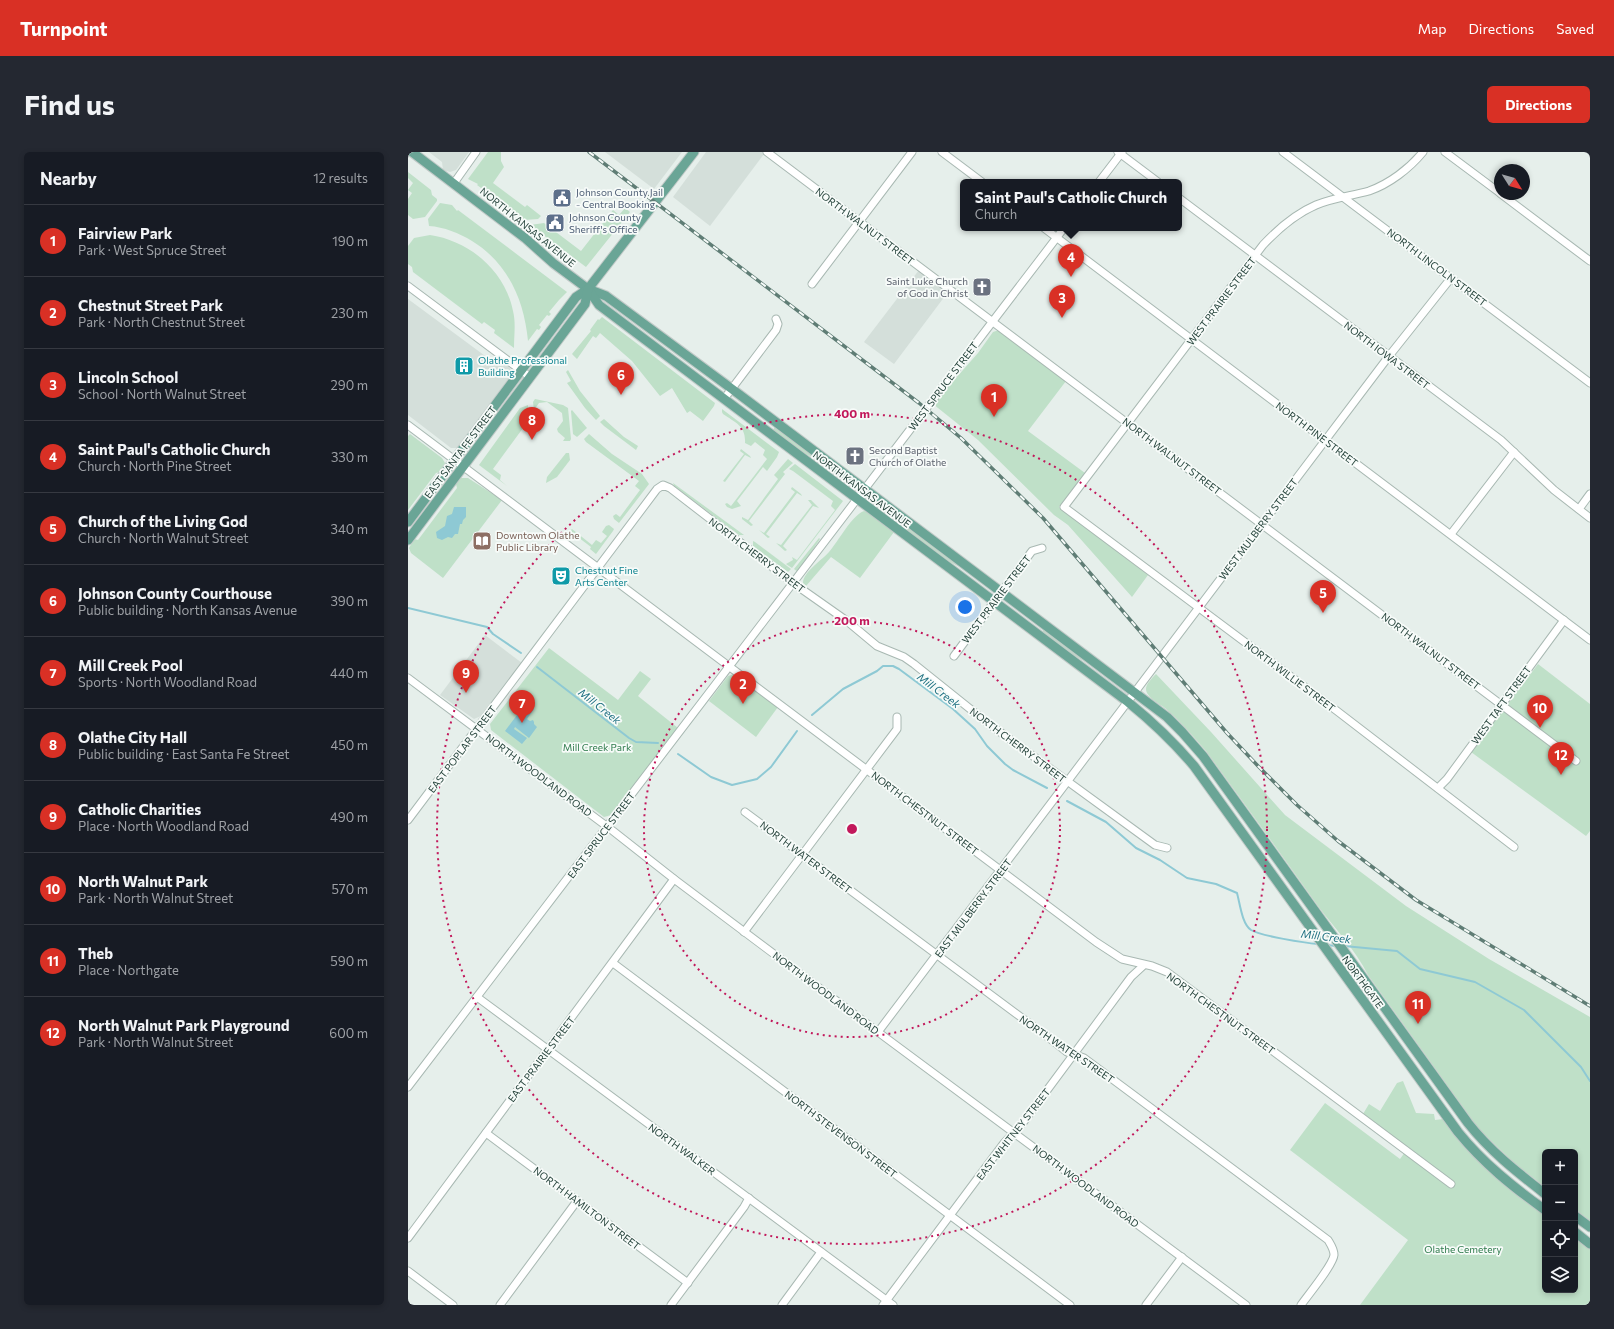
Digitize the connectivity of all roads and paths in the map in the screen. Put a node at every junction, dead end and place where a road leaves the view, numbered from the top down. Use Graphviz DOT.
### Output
graph roads {
  1 [pos="412,152"];
  2 [pos="476,152"];
  3 [pos="694,152"];
  4 [pos="767,152"];
  5 [pos="912,152"];
  6 [pos="942,152"];
  7 [pos="1283,152"];
  8 [pos="1423,152"];
  9 [pos="1445,152"];
  10 [pos="1120,153"];
  11 [pos="978,179"];
  12 [pos="1101,179"];
  13 [pos="1154,179"];
  14 [pos="454,183"];
  15 [pos="1494,189"];
  16 [pos="1343,198"];
  17 [pos="1182,200"];
  18 [pos="1508,200"];
  19 [pos="859,221"];
  20 [pos="1048,231"];
  21 [pos="1062,231"];
  22 [pos="1057,238"];
  23 [pos="1255,256"];
  24 [pos="1590,261"];
  25 [pos="1451,278"];
  26 [pos="812,284"];
  27 [pos="408,286"];
  28 [pos="588,289"];
  29 [pos="776,319"];
  30 [pos="992,321"];
  31 [pos="1192,339"];
  32 [pos="1389,356"];
  33 [pos="521,370"];
  34 [pos="530,377"];
  35 [pos="1590,383"];
  36 [pos="732,389"];
  37 [pos="724,399"];
  38 [pos="1128,423"];
  39 [pos="408,425"];
  40 [pos="1325,440"];
  41 [pos="1514,452"];
  42 [pos="455,460"];
  43 [pos="463,467"];
  44 [pos="660,486"];
  45 [pos="865,488"];
  46 [pos="1590,494"];
  47 [pos="856,499"];
  48 [pos="1064,507"];
  49 [pos="1579,509"];
  50 [pos="1590,518"];
  51 [pos="408,522"];
  52 [pos="1262,524"];
  53 [pos="1451,534"];
  54 [pos="408,540"];
  55 [pos="1042,548"];
  56 [pos="598,568"];
  57 [pos="793,583"];
  58 [pos="1002,592"];
  59 [pos="994,602"];
  60 [pos="1199,608"];
  61 [pos="1564,620"];
  62 [pos="1590,640"];
  63 [pos="954,656"];
  64 [pos="730,666"];
  65 [pos="408,678"];
  66 [pos="1135,692"];
  67 [pos="1128,702"];
  68 [pos="1502,705"];
  69 [pos="897,717"];
  70 [pos="477,729"];
  71 [pos="1576,761"];
  72 [pos="867,770"];
  73 [pos="1067,782"];
  74 [pos="1438,788"];
  75 [pos="745,812"];
  76 [pos="408,820"];
  77 [pos="608,826"];
  78 [pos="1514,847"];
  79 [pos="1166,848"];
  80 [pos="803,854"];
  81 [pos="1001,870"];
  82 [pos="674,879"];
  83 [pos="744,932"];
  84 [pos="938,955"];
  85 [pos="613,963"];
  86 [pos="1144,965"];
  87 [pos="477,997"];
  88 [pos="878,1032"];
  89 [pos="548,1050"];
  90 [pos="1074,1054"];
  91 [pos="408,1087"];
  92 [pos="486,1133"];
  93 [pos="1014,1133"];
  94 [pos="1451,1184"];
  95 [pos="1542,1192"];
  96 [pos="749,1198"];
  97 [pos="577,1201"];
  98 [pos="1542,1208"];
  99 [pos="950,1216"];
  100 [pos="1578,1218"];
  101 [pos="1590,1227"];
  102 [pos="1578,1234"];
  103 [pos="408,1238"];
  104 [pos="1590,1244"];
  105 [pos="821,1252"];
  106 [pos="1182,1258"];
  107 [pos="408,1272"];
  108 [pos="688,1282"];
  109 [pos="885,1303"];
  110 [pos="453,1305"];
  111 [pos="500,1305"];
  112 [pos="671,1305"];
  113 [pos="782,1305"];
  114 [pos="893,1305"];
  115 [pos="1070,1305"];
  116 [pos="1146,1305"];
  117 [pos="1246,1305"];
  118 [pos="1301,1305"];
  1 -- 14 [label="main road, NORTH KANSAS AVENUE"];
  2 -- 14 [label="street"];
  3 -- 28 [label="main road"];
  4 -- 19 [label="street, NORTH WALNUT STREET"];
  5 -- 19 [label="street"];
  6 -- 11 [label="street"];
  7 -- 16 [label="street, NORTH LINCOLN STREET"];
  8 -- 16 [label="street, WEST PRAIRIE STREET"];
  9 -- 15 [label="street"];
  10 -- 12 [label="street"];
  10 -- 13 [label="street"];
  14 -- 28 [label="main road, NORTH KANSAS AVENUE"];
  16 -- 23 [label="street, WEST PRAIRIE STREET"];
  16 -- 25 [label="street, NORTH LINCOLN STREET"];
  17 -- 23 [label="street, NORTH IOWA STREET"];
  18 -- 24 [label="street"];
  19 -- 26 [label="street"];
  19 -- 30 [label="street, NORTH WALNUT STREET"];
  20 -- 22 [label="street, NORTH PINE STREET"];
  21 -- 22 [label="street, WEST SPRUCE STREET"];
  22 -- 30 [label="street, WEST SPRUCE STREET"];
  22 -- 31 [label="street, NORTH PINE STREET"];
  23 -- 31 [label="street, WEST PRAIRIE STREET"];
  23 -- 32 [label="street, NORTH IOWA STREET"];
  25 -- 32 [label="street, WEST MULBERRY STREET"];
  25 -- 35 [label="street, NORTH LINCOLN STREET"];
  27 -- 33 [label="street"];
  28 -- 33 [label="main road, EAST SANTA FE STREET"];
  28 -- 34 [label="main road, EAST SANTA FE STREET"];
  28 -- 36 [label="main road, NORTH KANSAS AVENUE"];
  28 -- 37 [label="main road, NORTH KANSAS AVENUE"];
  29 -- 36 [label="street"];
  30 -- 38 [label="street, NORTH WALNUT STREET"];
  30 -- 45 [label="street, WEST SPRUCE STREET"];
  31 -- 38 [label="street, WEST PRAIRIE STREET"];
  31 -- 40 [label="street, NORTH PINE STREET"];
  32 -- 40 [label="street, WEST MULBERRY STREET"];
  32 -- 41 [label="street, NORTH IOWA STREET"];
  33 -- 34 [label="street"];
  33 -- 42 [label="main road, EAST SANTA FE STREET"];
  34 -- 43 [label="main road, EAST SANTA FE STREET"];
  36 -- 37 [label="street"];
  36 -- 45 [label="main road, NORTH KANSAS AVENUE"];
  37 -- 47 [label="main road, NORTH KANSAS AVENUE"];
  38 -- 48 [label="street, WEST PRAIRIE STREET"];
  38 -- 52 [label="street, NORTH WALNUT STREET"];
  39 -- 42 [label="street, NORTH CHESTNUT STREET"];
  40 -- 52 [label="street, WEST MULBERRY STREET"];
  40 -- 53 [label="street, NORTH PINE STREET"];
  41 -- 49 [label="street, NORTH IOWA STREET"];
  41 -- 53 [label="street"];
  42 -- 43 [label="street, NORTH CHESTNUT STREET"];
  42 -- 51 [label="main road, EAST SANTA FE STREET"];
  43 -- 54 [label="main road, EAST SANTA FE STREET"];
  43 -- 56 [label="street, NORTH CHESTNUT STREET"];
  44 -- 56 [label="street, EAST POPLAR STREET"];
  44 -- 57 [label="street, NORTH CHERRY STREET"];
  45 -- 47 [label="street, WEST SPRUCE STREET"];
  45 -- 58 [label="main road, NORTH KANSAS AVENUE"];
  46 -- 49 [label="street"];
  47 -- 57 [label="street, WEST SPRUCE STREET"];
  47 -- 59 [label="main road, NORTH KANSAS AVENUE"];
  48 -- 60 [label="street, NORTH WILLIE STREET"];
  49 -- 50 [label="street, NORTH IOWA STREET"];
  52 -- 60 [label="street, WEST MULBERRY STREET"];
  52 -- 68 [label="street, NORTH WALNUT STREET"];
  53 -- 61 [label="street, NORTH PINE STREET"];
  55 -- 58 [label="street, WEST PRAIRIE STREET"];
  56 -- 64 [label="street, NORTH CHESTNUT STREET"];
  56 -- 70 [label="street, EAST POPLAR STREET"];
  57 -- 64 [label="street, EAST SPRUCE STREET"];
  57 -- 73 [label="street, NORTH CHERRY STREET"];
  58 -- 59 [label="street, WEST PRAIRIE STREET"];
  58 -- 66 [label="main road, NORTH KANSAS AVENUE"];
  59 -- 63 [label="street, WEST PRAIRIE STREET"];
  59 -- 67 [label="main road, NORTH KANSAS AVENUE"];
  60 -- 66 [label="street, WEST MULBERRY STREET"];
  60 -- 74 [label="street, NORTH WILLIE STREET"];
  61 -- 62 [label="street, NORTH PINE STREET"];
  61 -- 68 [label="street, WEST TAFT STREET"];
  64 -- 72 [label="street, NORTH CHESTNUT STREET"];
  64 -- 77 [label="street, EAST SPRUCE STREET"];
  65 -- 70 [label="street, NORTH WOODLAND ROAD"];
  66 -- 67 [label="street, WEST MULBERRY STREET"];
  66 -- 95 [label="main road, NORTHGATE"];
  67 -- 73 [label="street, WEST MULBERRY STREET"];
  67 -- 98 [label="main road, NORTHGATE"];
  68 -- 71 [label="street, NORTH WALNUT STREET"];
  68 -- 74 [label="street, WEST TAFT STREET"];
  69 -- 72 [label="street"];
  70 -- 76 [label="street, EAST POPLAR STREET"];
  70 -- 77 [label="street, NORTH WOODLAND ROAD"];
  72 -- 80 [label="street"];
  72 -- 81 [label="street, NORTH CHESTNUT STREET"];
  73 -- 79 [label="street, NORTH CHERRY STREET"];
  73 -- 81 [label="street, EAST MULBERRY STREET"];
  74 -- 78 [label="street, NORTH WILLIE STREET"];
  75 -- 80 [label="street, NORTH WATER STREET"];
  77 -- 82 [label="street, NORTH WOODLAND ROAD"];
  77 -- 87 [label="street, EAST SPRUCE STREET"];
  80 -- 83 [label="street"];
  80 -- 84 [label="street, NORTH WATER STREET"];
  81 -- 84 [label="street, EAST MULBERRY STREET"];
  81 -- 86 [label="street, NORTH CHESTNUT STREET"];
  82 -- 83 [label="street, NORTH WOODLAND ROAD"];
  82 -- 85 [label="street, EAST PRAIRIE STREET"];
  83 -- 88 [label="street, NORTH WOODLAND ROAD"];
  84 -- 88 [label="street, EAST MULBERRY STREET"];
  84 -- 90 [label="street, NORTH WATER STREET"];
  85 -- 89 [label="street, EAST PRAIRIE STREET"];
  85 -- 99 [label="street, NORTH STEVENSON STREET"];
  86 -- 90 [label="street, EAST WHITNEY STREET"];
  86 -- 94 [label="street, NORTH CHESTNUT STREET"];
  87 -- 89 [label="street, NORTH WALKER"];
  87 -- 91 [label="street, EAST SPRUCE STREET"];
  88 -- 93 [label="street, NORTH WOODLAND ROAD"];
  89 -- 92 [label="street, EAST PRAIRIE STREET"];
  89 -- 96 [label="street, NORTH WALKER"];
  90 -- 93 [label="street, EAST WHITNEY STREET"];
  90 -- 118 [label="street, NORTH WATER STREET"];
  92 -- 97 [label="street, NORTH HAMILTON STREET"];
  92 -- 103 [label="street, EAST PRAIRIE STREET"];
  93 -- 99 [label="street, EAST WHITNEY STREET"];
  93 -- 106 [label="street, NORTH WOODLAND ROAD"];
  96 -- 105 [label="street, NORTH WALKER"];
  96 -- 108 [label="street"];
  97 -- 108 [label="street, NORTH HAMILTON STREET"];
  97 -- 111 [label="street"];
  99 -- 109 [label="street, EAST WHITNEY STREET"];
  99 -- 115 [label="street, NORTH STEVENSON STREET"];
  100 -- 101 [label="main road"];
  102 -- 104 [label="main road"];
  105 -- 109 [label="street, NORTH WALKER"];
  105 -- 113 [label="street"];
  106 -- 116 [label="street"];
  106 -- 117 [label="street, NORTH WOODLAND ROAD"];
  107 -- 110 [label="street"];
  108 -- 112 [label="street"];
  109 -- 114 [label="street, NORTH WALKER"];
}
